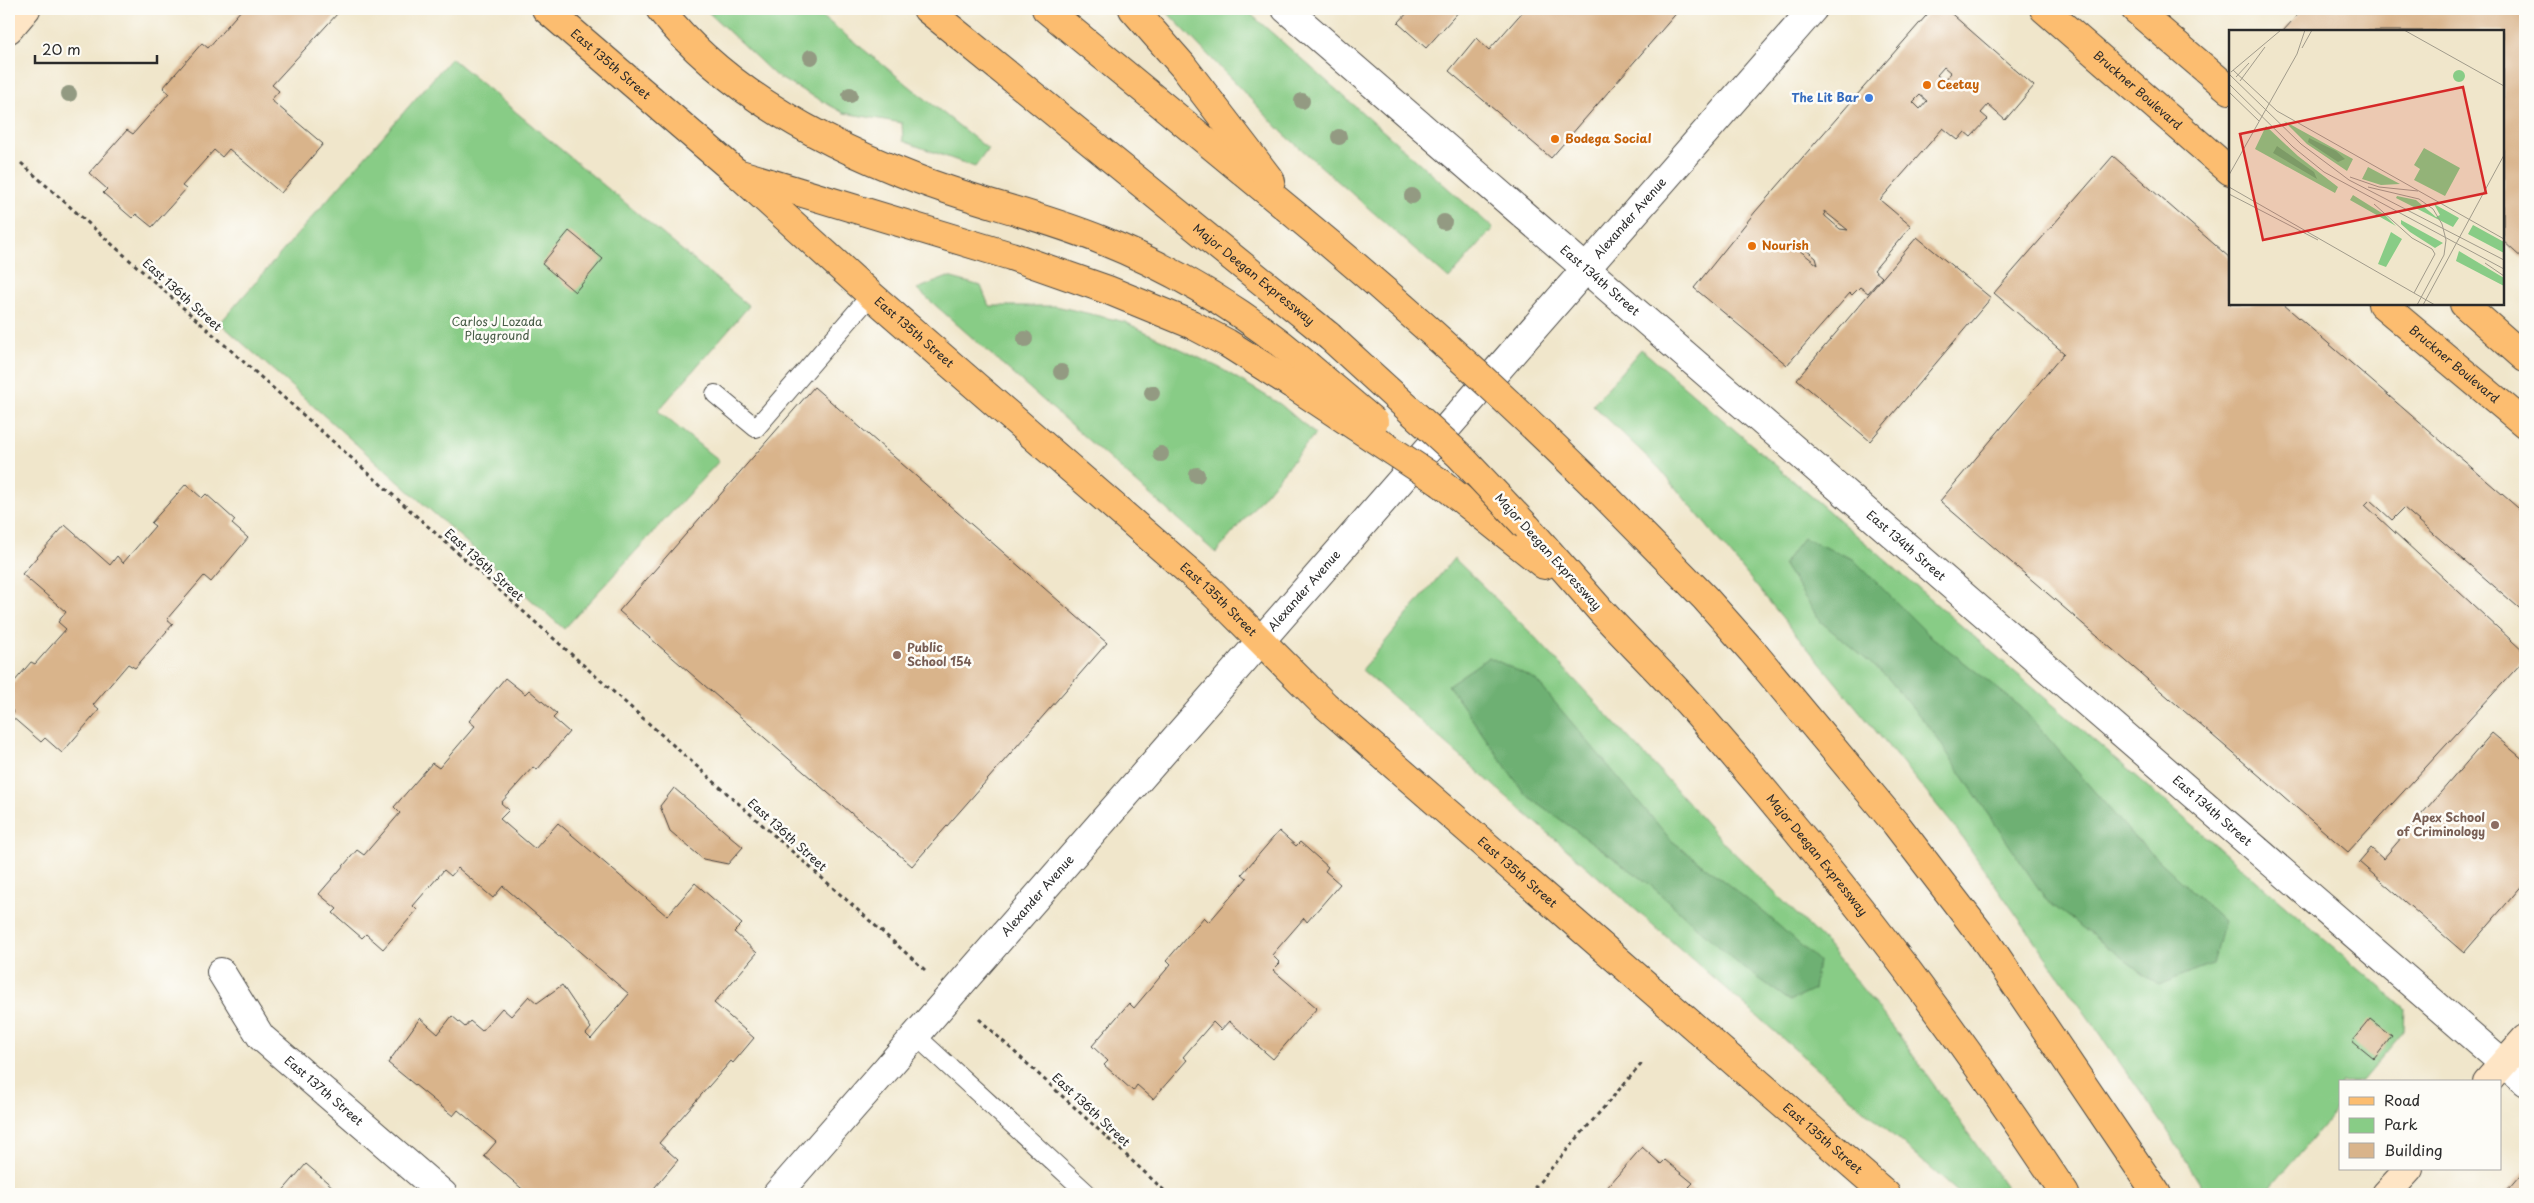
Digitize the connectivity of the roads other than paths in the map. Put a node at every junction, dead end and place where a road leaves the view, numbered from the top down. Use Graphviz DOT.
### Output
graph roads {
  1 [pos="26,9"];
  2 [pos="546,9"];
  3 [pos="660,9"];
  4 [pos="927,9"];
  5 [pos="1046,9"];
  6 [pos="1133,9"];
  7 [pos="1286,9"];
  8 [pos="1813,9"];
  9 [pos="2044,9"];
  10 [pos="2135,9"];
  11 [pos="9,29"];
  12 [pos="2229,89"];
  13 [pos="2229,170"];
  14 [pos="737,173"];
  15 [pos="1299,218"];
  16 [pos="1587,268"];
  17 [pos="871,295"];
  18 [pos="2383,305"];
  19 [pos="2465,305"];
  20 [pos="2525,358"];
  21 [pos="1298,374"];
  22 [pos="715,394"];
  23 [pos="2525,424"];
  24 [pos="1521,534"];
  25 [pos="1261,641"];
  26 [pos="221,972"];
  27 [pos="915,1035"];
  28 [pos="2525,1039"];
  29 [pos="2495,1073"];
  30 [pos="2525,1082"];
  31 [pos="2408,1170"];
  32 [pos="2063,1190"];
  33 [pos="443,1194"];
  34 [pos="777,1194"];
  35 [pos="1088,1194"];
  36 [pos="1886,1194"];
  37 [pos="2157,1194"];
  38 [pos="2386,1194"];
  1 -- 11 [label="main road"];
  2 -- 14 [label="main road, East 135th Street"];
  3 -- 21 [label="main road"];
  4 -- 24 [label="main road, Major Deegan Expressway, bridge"];
  5 -- 15 [label="main road"];
  6 -- 15 [label="main road"];
  7 -- 16 [label="street, East 134th Street"];
  8 -- 16 [label="street, Alexander Avenue"];
  9 -- 13 [label="main road, Bruckner Boulevard"];
  10 -- 12 [label="main road"];
  14 -- 17 [label="main road, East 135th Street"];
  14 -- 21 [label="main road"];
  15 -- 37 [label="main road, bridge"];
  16 -- 25 [label="street, Alexander Avenue"];
  16 -- 29 [label="street, East 134th Street"];
  17 -- 22 [label="lane"];
  17 -- 25 [label="main road, East 135th Street"];
  18 -- 23 [label="main road, Bruckner Boulevard"];
  19 -- 20 [label="main road"];
  21 -- 24 [label="main road, bridge"];
  24 -- 32 [label="main road, Major Deegan Expressway"];
  25 -- 27 [label="street, Alexander Avenue"];
  25 -- 36 [label="main road, East 135th Street"];
  26 -- 33 [label="street, East 137th Street"];
  27 -- 34 [label="street, Alexander Avenue"];
  27 -- 35 [label="lane"];
  28 -- 29 [label="main road"];
  29 -- 30 [label="street, East 134th Street"];
  31 -- 38 [label="main road"];
}
